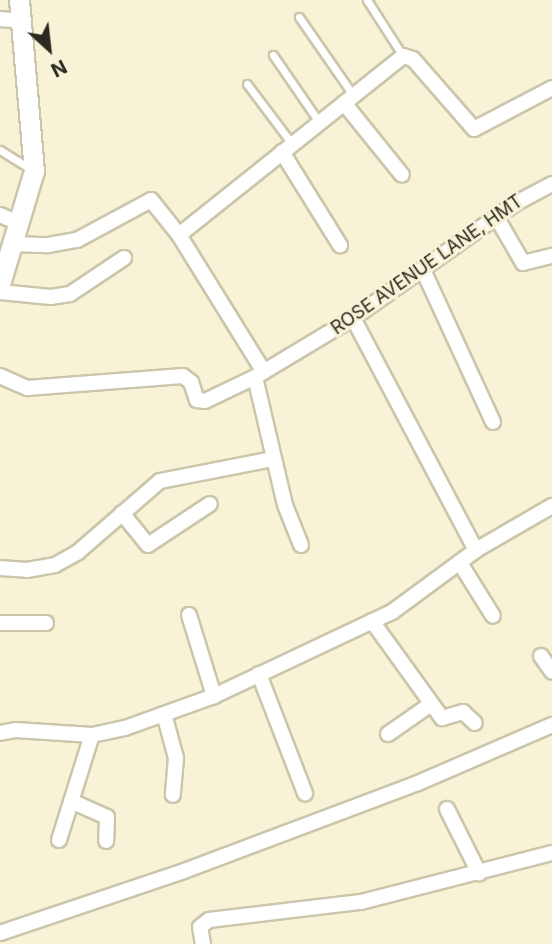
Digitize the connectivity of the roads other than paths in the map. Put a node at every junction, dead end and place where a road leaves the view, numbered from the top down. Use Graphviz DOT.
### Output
graph roads {
  1 [pos="19,0"];
  2 [pos="367,0"];
  3 [pos="299,18"];
  4 [pos="0,19"];
  5 [pos="22,21"];
  6 [pos="273,55"];
  7 [pos="402,57"];
  8 [pos="247,84"];
  9 [pos="552,88"];
  10 [pos="349,99"];
  11 [pos="319,122"];
  12 [pos="287,148"];
  13 [pos="0,150"];
  14 [pos="34,171"];
  15 [pos="402,175"];
  16 [pos="552,184"];
  17 [pos="0,215"];
  18 [pos="497,218"];
  19 [pos="19,223"];
  20 [pos="179,235"];
  21 [pos="13,244"];
  22 [pos="340,245"];
  23 [pos="552,256"];
  24 [pos="124,258"];
  25 [pos="424,272"];
  26 [pos="0,284"];
  27 [pos="0,292"];
  28 [pos="353,318"];
  29 [pos="259,374"];
  30 [pos="0,376"];
  31 [pos="494,422"];
  32 [pos="273,459"];
  33 [pos="210,504"];
  34 [pos="552,506"];
  35 [pos="122,513"];
  36 [pos="301,545"];
  37 [pos="476,550"];
  38 [pos="460,563"];
  39 [pos="0,568"];
  40 [pos="189,615"];
  41 [pos="493,616"];
  42 [pos="372,621"];
  43 [pos="0,623"];
  44 [pos="46,623"];
  45 [pos="541,656"];
  46 [pos="552,672"];
  47 [pos="259,674"];
  48 [pos="214,696"];
  49 [pos="431,704"];
  50 [pos="164,714"];
  51 [pos="475,723"];
  52 [pos="552,725"];
  53 [pos="0,733"];
  54 [pos="388,734"];
  55 [pos="92,735"];
  56 [pos="305,793"];
  57 [pos="173,795"];
  58 [pos="71,801"];
  59 [pos="447,809"];
  60 [pos="60,840"];
  61 [pos="106,841"];
  62 [pos="552,853"];
  63 [pos="479,873"];
  64 [pos="0,933"];
  65 [pos="203,944"];
  1 -- 5 [label="street"];
  2 -- 7 [label="lane"];
  3 -- 10 [label="lane"];
  4 -- 5 [label="street"];
  5 -- 14 [label="street"];
  6 -- 11 [label="lane"];
  7 -- 9 [label="street"];
  7 -- 10 [label="street"];
  8 -- 12 [label="lane"];
  10 -- 11 [label="street"];
  10 -- 15 [label="street"];
  11 -- 12 [label="street"];
  12 -- 20 [label="street"];
  12 -- 22 [label="street"];
  13 -- 14 [label="lane"];
  14 -- 19 [label="street"];
  16 -- 18 [label="street, ROSE AVENUE LANE, HMT"];
  17 -- 19 [label="street"];
  18 -- 23 [label="street"];
  18 -- 25 [label="street, ROSE AVENUE LANE, HMT"];
  19 -- 21 [label="street"];
  20 -- 21 [label="street"];
  20 -- 29 [label="street"];
  21 -- 26 [label="street"];
  24 -- 27 [label="street"];
  25 -- 28 [label="street, ROSE AVENUE LANE, HMT"];
  25 -- 31 [label="street"];
  28 -- 29 [label="street, ROSE AVENUE LANE, HMT"];
  28 -- 37 [label="street"];
  29 -- 30 [label="street, ROSE AVENUE LANE, HMT"];
  29 -- 32 [label="street"];
  32 -- 35 [label="street"];
  32 -- 36 [label="street"];
  33 -- 35 [label="street"];
  34 -- 37 [label="street"];
  35 -- 39 [label="street"];
  37 -- 38 [label="street"];
  38 -- 41 [label="street"];
  38 -- 42 [label="street"];
  40 -- 48 [label="street"];
  42 -- 47 [label="street"];
  42 -- 49 [label="street"];
  43 -- 44 [label="street"];
  45 -- 46 [label="street"];
  47 -- 48 [label="street"];
  47 -- 56 [label="street"];
  48 -- 50 [label="street"];
  49 -- 51 [label="street"];
  49 -- 54 [label="street"];
  50 -- 55 [label="street"];
  50 -- 57 [label="street"];
  52 -- 64 [label="street"];
  53 -- 55 [label="street"];
  55 -- 58 [label="street"];
  58 -- 60 [label="street"];
  58 -- 61 [label="street"];
  59 -- 63 [label="street"];
  62 -- 63 [label="street"];
  63 -- 65 [label="street"];
}
